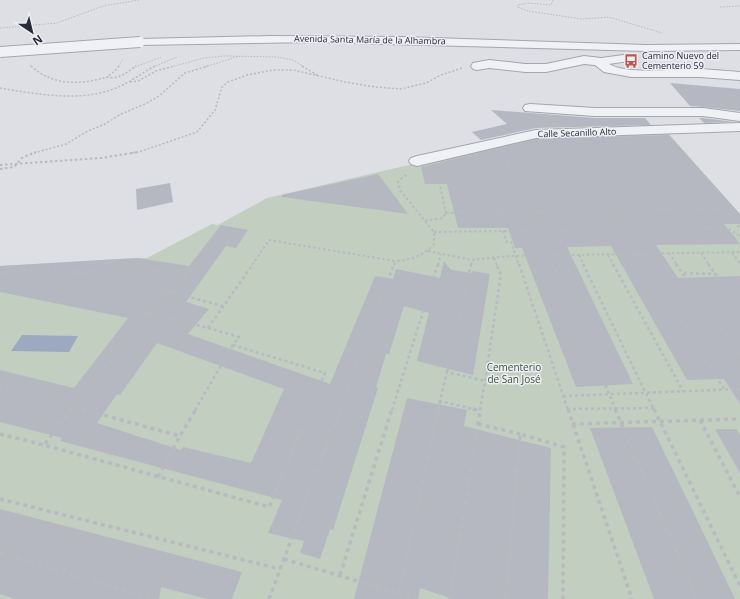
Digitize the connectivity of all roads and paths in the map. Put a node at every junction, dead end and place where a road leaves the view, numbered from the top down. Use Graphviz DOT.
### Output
graph roads {
  1 [pos="139,0"];
  2 [pos="553,0"];
  3 [pos="740,6"];
  4 [pos="720,7"];
  5 [pos="0,28"];
  6 [pos="142,42"];
  7 [pos="653,44"];
  8 [pos="740,47"];
  9 [pos="0,52"];
  10 [pos="166,55"];
  11 [pos="239,56"];
  12 [pos="740,56"];
  13 [pos="178,57"];
  14 [pos="26,61"];
  15 [pos="601,62"];
  16 [pos="477,66"];
  17 [pos="319,76"];
  18 [pos="740,76"];
  19 [pos="107,77"];
  20 [pos="129,82"];
  21 [pos="0,88"];
  22 [pos="530,108"];
  23 [pos="740,117"];
  24 [pos="740,127"];
  25 [pos="637,140"];
  26 [pos="660,140"];
  27 [pos="590,141"];
  28 [pos="614,141"];
  29 [pos="546,142"];
  30 [pos="568,142"];
  31 [pos="525,147"];
  32 [pos="503,152"];
  33 [pos="482,157"];
  34 [pos="459,163"];
  35 [pos="17,164"];
  36 [pos="0,165"];
  37 [pos="414,168"];
  38 [pos="436,168"];
  39 [pos="0,169"];
  40 [pos="434,183"];
  41 [pos="440,183"];
  42 [pos="692,209"];
  43 [pos="724,209"];
  44 [pos="610,210"];
  45 [pos="637,210"];
  46 [pos="665,210"];
  47 [pos="583,211"];
  48 [pos="501,212"];
  49 [pos="528,212"];
  50 [pos="555,212"];
  51 [pos="446,213"];
  52 [pos="473,213"];
  53 [pos="425,221"];
  54 [pos="740,228"];
  55 [pos="621,229"];
  56 [pos="536,230"];
  57 [pos="503,231"];
  58 [pos="434,232"];
  59 [pos="740,236"];
  60 [pos="428,251"];
  61 [pos="732,252"];
  62 [pos="740,252"];
  63 [pos="700,253"];
  64 [pos="441,254"];
  65 [pos="608,254"];
  66 [pos="635,254"];
  67 [pos="640,254"];
  68 [pos="669,254"];
  69 [pos="549,255"];
  70 [pos="579,255"];
  71 [pos="516,256"];
  72 [pos="494,258"];
  73 [pos="472,260"];
  74 [pos="395,261"];
  75 [pos="740,263"];
  76 [pos="0,272"];
  77 [pos="73,272"];
  78 [pos="683,274"];
  79 [pos="715,274"];
  80 [pos="166,292"];
  81 [pos="174,293"];
  82 [pos="223,306"];
  83 [pos="740,308"];
  84 [pos="148,313"];
  85 [pos="208,328"];
  86 [pos="233,345"];
  87 [pos="740,356"];
  88 [pos="447,372"];
  89 [pos="485,381"];
  90 [pos="0,387"];
  91 [pos="724,389"];
  92 [pos="740,389"];
  93 [pos="683,391"];
  94 [pos="646,392"];
  95 [pos="608,394"];
  96 [pos="563,396"];
  97 [pos="440,401"];
  98 [pos="75,408"];
  99 [pos="615,408"];
  100 [pos="654,408"];
  101 [pos="567,409"];
  102 [pos="480,411"];
  103 [pos="740,419"];
  104 [pos="700,420"];
  105 [pos="660,422"];
  106 [pos="621,423"];
  107 [pos="478,424"];
  108 [pos="572,424"];
  109 [pos="0,434"];
  110 [pos="520,434"];
  111 [pos="180,436"];
  112 [pos="44,445"];
  113 [pos="158,477"];
  114 [pos="740,497"];
  115 [pos="0,499"];
  116 [pos="0,553"];
  117 [pos="284,559"];
  118 [pos="280,569"];
  119 [pos="340,575"];
  120 [pos="740,586"];
  121 [pos="399,593"];
  122 [pos="154,599"];
  123 [pos="268,599"];
  124 [pos="417,599"];
  125 [pos="450,599"];
  126 [pos="506,599"];
  127 [pos="563,599"];
  128 [pos="632,599"];
  129 [pos="697,599"];
  1 -- 5 [label="path"];
  2 -- 7 [label="path"];
  3 -- 4 [label="path"];
  6 -- 7 [label="street, Avenida Santa María de la Alhambra"];
  6 -- 9 [label="street, Avenida Santa María de la Alhambra, bridge"];
  6 -- 19 [label="path"];
  7 -- 8 [label="street, Avenida Santa María de la Alhambra"];
  10 -- 19 [label="path"];
  11 -- 17 [label="path"];
  11 -- 20 [label="path"];
  11 -- 35 [label="path"];
  12 -- 15 [label="street"];
  13 -- 20 [label="path"];
  14 -- 19 [label="path"];
  15 -- 16 [label="street"];
  15 -- 18 [label="street"];
  16 -- 17 [label="path"];
  17 -- 35 [label="path"];
  20 -- 21 [label="path"];
  22 -- 23 [label="street, Calle Secanillo Alto"];
  24 -- 37 [label="street, Calle Secanillo Alto"];
  25 -- 42 [label="path"];
  26 -- 43 [label="path"];
  27 -- 45 [label="path"];
  28 -- 46 [label="path"];
  29 -- 47 [label="path"];
  30 -- 44 [label="path"];
  31 -- 50 [label="path"];
  32 -- 49 [label="path"];
  33 -- 48 [label="path"];
  34 -- 52 [label="path"];
  35 -- 36 [label="path"];
  35 -- 39 [label="path"];
  37 -- 53 [label="path"];
  38 -- 41 [label="path"];
  40 -- 41 [label="path"];
  41 -- 51 [label="path"];
  42 -- 43 [label="path"];
  42 -- 46 [label="path"];
  43 -- 54 [label="path"];
  44 -- 45 [label="path"];
  44 -- 47 [label="path"];
  44 -- 55 [label="path"];
  45 -- 46 [label="path"];
  47 -- 50 [label="path"];
  48 -- 49 [label="path"];
  48 -- 52 [label="path"];
  49 -- 50 [label="path"];
  49 -- 56 [label="path"];
  51 -- 52 [label="path"];
  51 -- 53 [label="path"];
  53 -- 58 [label="path"];
  55 -- 56 [label="path"];
  55 -- 59 [label="path"];
  55 -- 66 [label="path"];
  56 -- 57 [label="path"];
  57 -- 58 [label="path"];
  57 -- 71 [label="path"];
  58 -- 60 [label="path"];
  60 -- 64 [label="path"];
  60 -- 74 [label="path"];
  61 -- 62 [label="path"];
  61 -- 63 [label="path"];
  61 -- 75 [label="path"];
  63 -- 68 [label="path"];
  63 -- 79 [label="path"];
  64 -- 73 [label="path"];
  64 -- 119 [label="path"];
  65 -- 66 [label="path"];
  65 -- 70 [label="path"];
  65 -- 93 [label="path"];
  66 -- 67 [label="path"];
  67 -- 68 [label="path"];
  67 -- 91 [label="path"];
  68 -- 78 [label="path"];
  69 -- 70 [label="path"];
  69 -- 71 [label="path"];
  69 -- 95 [label="path"];
  70 -- 94 [label="path"];
  71 -- 72 [label="path"];
  71 -- 96 [label="path"];
  72 -- 73 [label="path"];
  72 -- 89 [label="path"];
  73 -- 88 [label="path"];
  74 -- 82 [label="path"];
  74 -- 117 [label="path"];
  76 -- 77 [label="path"];
  77 -- 80 [label="path"];
  77 -- 81 [label="path"];
  78 -- 79 [label="path"];
  78 -- 87 [label="path"];
  79 -- 83 [label="path"];
  80 -- 81 [label="path"];
  80 -- 84 [label="path"];
  81 -- 82 [label="path"];
  82 -- 85 [label="path"];
  84 -- 85 [label="path"];
  84 -- 98 [label="path"];
  85 -- 86 [label="path"];
  86 -- 111 [label="path"];
  86 -- 113 [label="path"];
  88 -- 89 [label="path"];
  88 -- 97 [label="path"];
  89 -- 102 [label="path"];
  90 -- 98 [label="path"];
  91 -- 92 [label="path"];
  91 -- 93 [label="path"];
  93 -- 94 [label="path"];
  94 -- 95 [label="path"];
  94 -- 100 [label="path"];
  95 -- 96 [label="path"];
  95 -- 99 [label="path"];
  96 -- 101 [label="path"];
  97 -- 102 [label="path"];
  97 -- 121 [label="path"];
  98 -- 111 [label="path"];
  98 -- 112 [label="path"];
  99 -- 100 [label="path"];
  99 -- 101 [label="path"];
  99 -- 106 [label="path"];
  100 -- 105 [label="path"];
  101 -- 108 [label="path"];
  102 -- 107 [label="path"];
  103 -- 104 [label="path"];
  104 -- 105 [label="path"];
  104 -- 114 [label="path"];
  105 -- 106 [label="path"];
  105 -- 120 [label="path"];
  106 -- 108 [label="path"];
  106 -- 129 [label="path"];
  107 -- 110 [label="path"];
  107 -- 125 [label="path"];
  108 -- 128 [label="path"];
  109 -- 112 [label="path"];
  110 -- 126 [label="path"];
  110 -- 127 [label="path"];
  111 -- 113 [label="path"];
  112 -- 113 [label="path"];
  115 -- 118 [label="path"];
  116 -- 122 [label="path"];
  117 -- 118 [label="path"];
  117 -- 119 [label="path"];
  118 -- 123 [label="path"];
  119 -- 121 [label="path"];
  121 -- 124 [label="path"];
}
